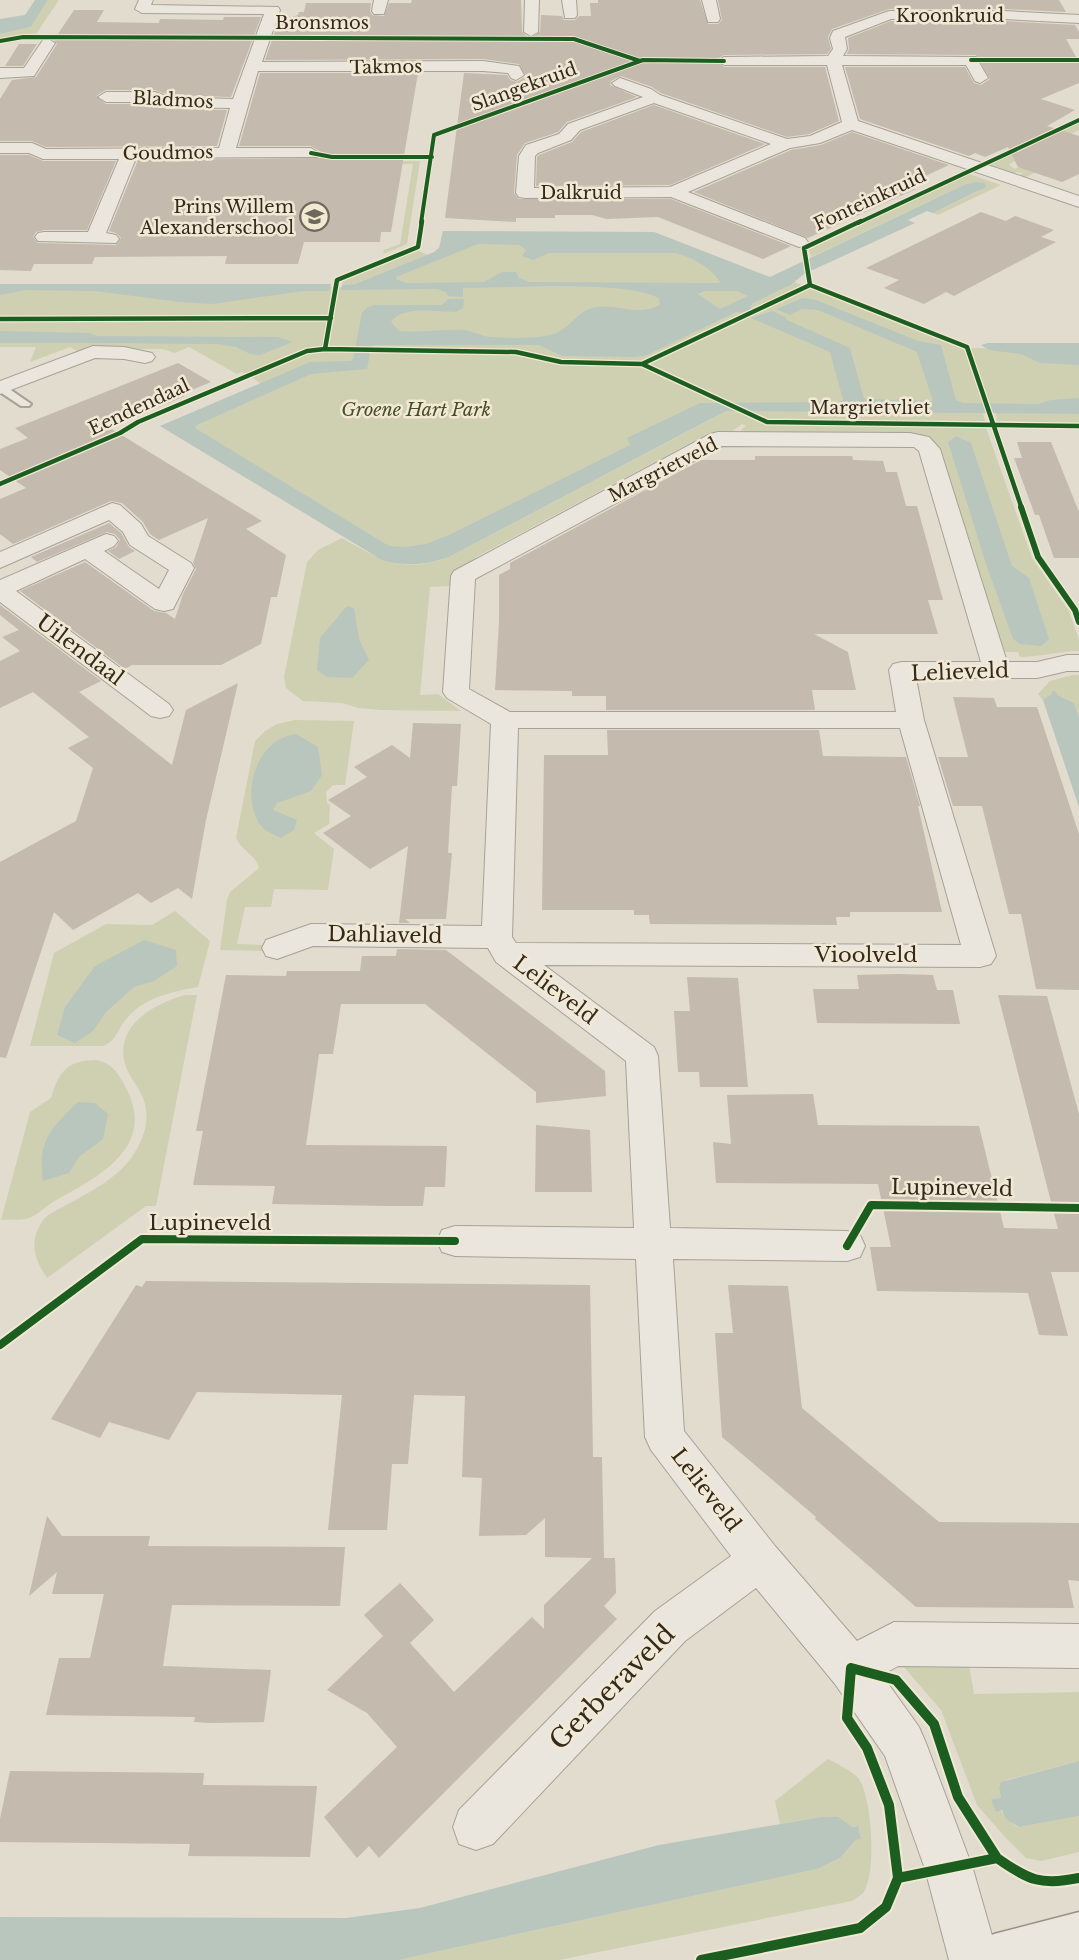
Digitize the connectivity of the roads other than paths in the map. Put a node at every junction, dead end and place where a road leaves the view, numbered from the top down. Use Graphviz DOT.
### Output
graph roads {
  1 [pos="146,0"];
  2 [pos="174,0"];
  3 [pos="532,0"];
  4 [pos="709,0"];
  5 [pos="899,0"];
  6 [pos="263,3"];
  7 [pos="905,15"];
  8 [pos="713,19"];
  9 [pos="1079,20"];
  10 [pos="531,32"];
  11 [pos="48,43"];
  12 [pos="724,61"];
  13 [pos="833,61"];
  14 [pos="251,67"];
  15 [pos="0,73"];
  16 [pos="516,75"];
  17 [pos="980,78"];
  18 [pos="620,83"];
  19 [pos="106,97"];
  20 [pos="654,98"];
  21 [pos="239,104"];
  22 [pos="851,124"];
  23 [pos="786,144"];
  24 [pos="0,148"];
  25 [pos="226,153"];
  26 [pos="311,153"];
  27 [pos="129,154"];
  28 [pos="673,192"];
  29 [pos="1079,202"];
  30 [pos="44,237"];
  31 [pos="799,242"];
  32 [pos="145,357"];
  33 [pos="1,388"];
  34 [pos="25,405"];
  35 [pos="133,529"];
  36 [pos="87,550"];
  37 [pos="0,561"];
  38 [pos="0,590"];
  39 [pos="1079,663"];
  40 [pos="996,669"];
  41 [pos="160,710"];
  42 [pos="505,720"];
  43 [pos="911,720"];
  44 [pos="502,946"];
  45 [pos="277,948"];
  46 [pos="455,1241"];
  47 [pos="653,1244"];
  48 [pos="847,1245"];
  49 [pos="760,1560"];
  50 [pos="1079,1646"];
  51 [pos="851,1668"];
  52 [pos="476,1827"];
  53 [pos="1079,1938"];
  54 [pos="974,1960"];
  55 [pos="994,1960"];
  1 -- 6 [label="street"];
  2 -- 6 [label="street"];
  3 -- 10 [label="street"];
  4 -- 8 [label="street"];
  5 -- 7 [label="street"];
  6 -- 14 [label="street, Goudmos"];
  7 -- 9 [label="street, Kroonkruid"];
  7 -- 13 [label="street, Kroonkruid"];
  11 -- 15 [label="street"];
  12 -- 13 [label="street"];
  13 -- 17 [label="street"];
  13 -- 22 [label="street, Kroonkruid"];
  14 -- 16 [label="street, Takmos"];
  14 -- 21 [label="street, Goudmos"];
  18 -- 20 [label="street, Dalkruid"];
  19 -- 21 [label="street, Bladmos"];
  20 -- 23 [label="street, Dalkruid"];
  20 -- 28 [label="street, Dalkruid"];
  21 -- 25 [label="street, Goudmos"];
  22 -- 23 [label="street, Dalkruid"];
  22 -- 29 [label="street"];
  23 -- 28 [label="street, Dalkruid"];
  24 -- 27 [label="street, Goudmos"];
  25 -- 26 [label="street"];
  25 -- 27 [label="street, Goudmos"];
  27 -- 30 [label="street"];
  28 -- 31 [label="street, Dalkruid"];
  32 -- 33 [label="street"];
  33 -- 34 [label="lane"];
  35 -- 36 [label="street, Uilendaal"];
  35 -- 36 [label="street"];
  35 -- 37 [label="street"];
  36 -- 38 [label="street, Uilendaal"];
  38 -- 41 [label="street, Uilendaal"];
  39 -- 40 [label="street, Lelieveld"];
  40 -- 42 [label="street, Margrietveld"];
  40 -- 43 [label="street, Lelieveld"];
  42 -- 43 [label="street"];
  42 -- 44 [label="street, Lelieveld"];
  43 -- 44 [label="street, Vioolveld"];
  44 -- 45 [label="street, Dahliaveld"];
  44 -- 47 [label="street, Lelieveld"];
  46 -- 47 [label="street"];
  47 -- 48 [label="street"];
  47 -- 49 [label="street, Lelieveld"];
  49 -- 51 [label="street, Lelieveld"];
  49 -- 52 [label="street, Gerberaveld"];
  50 -- 51 [label="street"];
  51 -- 54 [label="street, Lelieveld"];
  53 -- 55 [label="street"];
}
